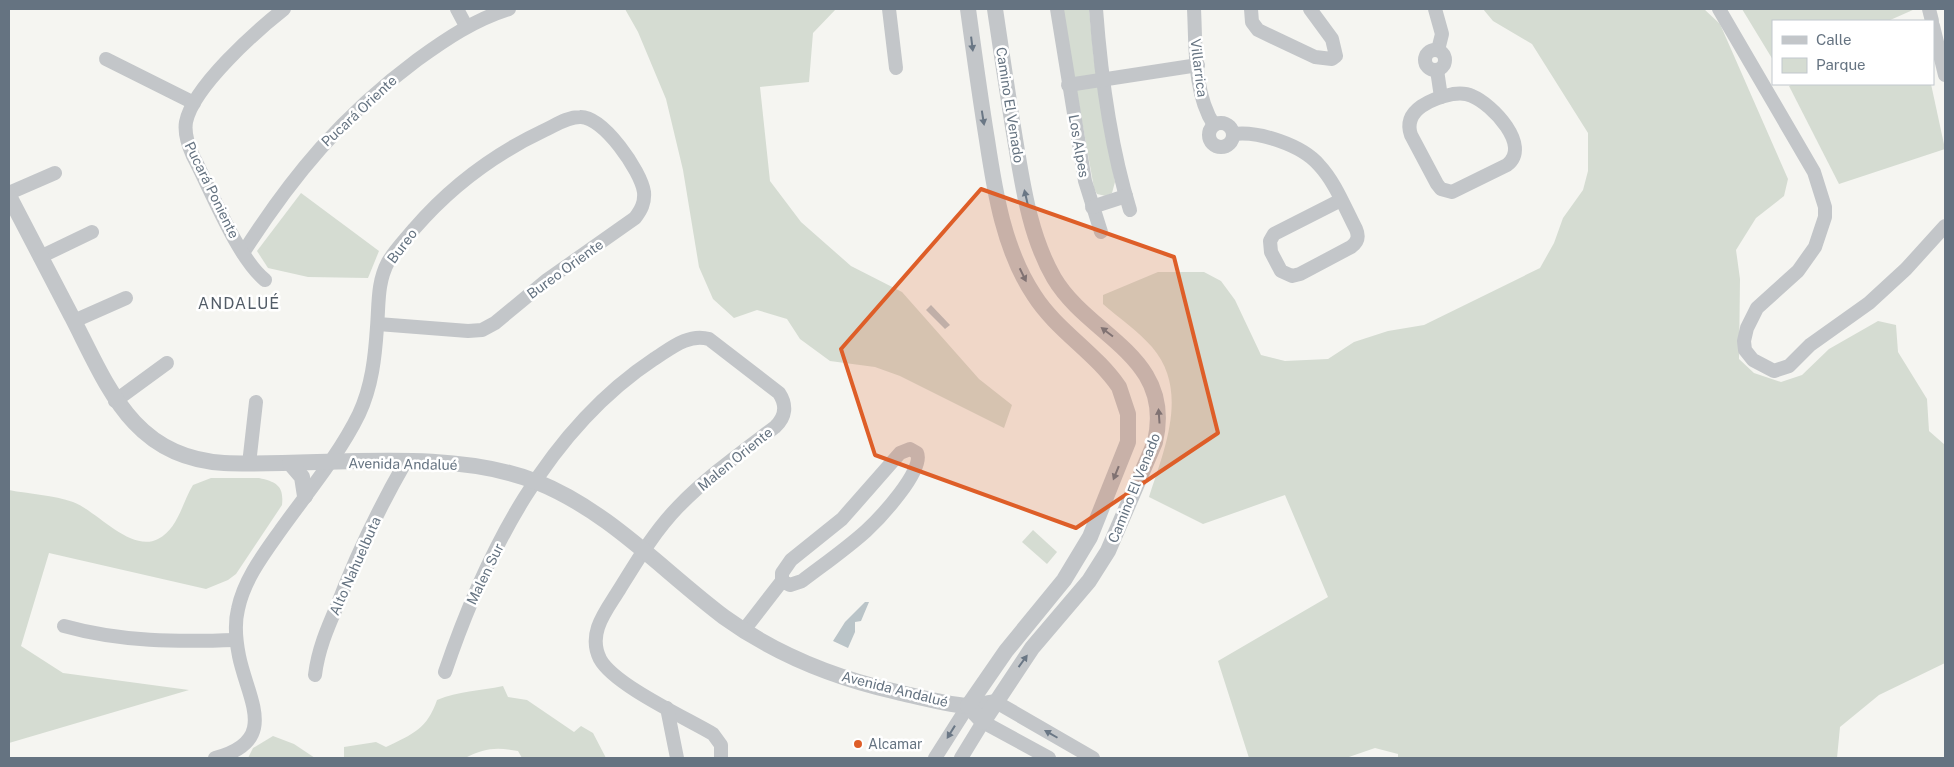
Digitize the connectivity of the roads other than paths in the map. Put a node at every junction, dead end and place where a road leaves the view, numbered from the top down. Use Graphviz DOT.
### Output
graph roads {
  1 [pos="284,9"];
  2 [pos="457,9"];
  3 [pos="509,9"];
  4 [pos="889,9"];
  5 [pos="968,9"];
  6 [pos="995,9"];
  7 [pos="1057,9"];
  8 [pos="1096,9"];
  9 [pos="1194,9"];
  10 [pos="1251,9"];
  11 [pos="1310,9"];
  12 [pos="1435,9"];
  13 [pos="1719,9"];
  14 [pos="466,26"];
  15 [pos="1934,30"];
  16 [pos="106,59"];
  17 [pos="1198,65"];
  18 [pos="1003,66"];
  19 [pos="896,68"];
  20 [pos="976,70"];
  21 [pos="1945,76"];
  22 [pos="1102,80"];
  23 [pos="1068,85"];
  24 [pos="1441,97"];
  25 [pos="194,104"];
  26 [pos="591,119"];
  27 [pos="1214,125"];
  28 [pos="1234,134"];
  29 [pos="55,172"];
  30 [pos="9,195"];
  31 [pos="1341,200"];
  32 [pos="1092,207"];
  33 [pos="1945,226"];
  34 [pos="92,232"];
  35 [pos="1101,232"];
  36 [pos="243,253"];
  37 [pos="40,257"];
  38 [pos="265,280"];
  39 [pos="126,298"];
  40 [pos="74,321"];
  41 [pos="378,324"];
  42 [pos="698,338"];
  43 [pos="166,363"];
  44 [pos="115,401"];
  45 [pos="256,402"];
  46 [pos="406,461"];
  47 [pos="290,463"];
  48 [pos="328,463"];
  49 [pos="249,464"];
  50 [pos="536,481"];
  51 [pos="305,496"];
  52 [pos="643,551"];
  53 [pos="782,582"];
  54 [pos="64,626"];
  55 [pos="744,630"];
  56 [pos="236,640"];
  57 [pos="445,672"];
  58 [pos="316,675"];
  59 [pos="996,702"];
  60 [pos="968,706"];
  61 [pos="668,708"];
  62 [pos="983,722"];
  63 [pos="215,758"];
  64 [pos="677,758"];
  65 [pos="721,758"];
  66 [pos="935,758"];
  67 [pos="961,758"];
  68 [pos="1049,758"];
  69 [pos="1093,758"];
  1 -- 25 [label="street, Pucará Poniente"];
  2 -- 14 [label="street"];
  3 -- 14 [label="street, Pucará Oriente"];
  4 -- 19 [label="street"];
  5 -- 20 [label="street, Camino El Venado, one-way"];
  6 -- 18 [label="street, Camino El Venado"];
  7 -- 23 [label="street, Los Alpes"];
  8 -- 22 [label="street"];
  9 -- 17 [label="street, Villarrica"];
  10 -- 11 [label="street"];
  12 -- 24 [label="street"];
  13 -- 33 [label="street"];
  14 -- 36 [label="street, Pucará Oriente"];
  15 -- 21 [label="street"];
  16 -- 25 [label="street"];
  17 -- 22 [label="street"];
  17 -- 27 [label="street, Villarrica"];
  18 -- 20 [label="street"];
  59 -- 18 [label="street, Camino El Venado, one-way"];
  20 -- 60 [label="street, Camino El Venado, one-way"];
  22 -- 23 [label="street"];
  22 -- 32 [label="street"];
  23 -- 32 [label="street, Los Alpes"];
  24 -- 24 [label="street"];
  25 -- 36 [label="street, Pucará Poniente"];
  26 -- 41 [label="street, Bureo"];
  26 -- 41 [label="street, Bureo Oriente"];
  27 -- 28 [label="street"];
  27 -- 28 [label="street, Villarrica"];
  28 -- 31 [label="street"];
  29 -- 30 [label="street"];
  30 -- 37 [label="street, Avenida Andalué"];
  31 -- 31 [label="street"];
  32 -- 35 [label="street, Los Alpes"];
  34 -- 37 [label="street"];
  36 -- 38 [label="street, Pucará Poniente"];
  37 -- 40 [label="street, Avenida Andalué"];
  39 -- 40 [label="street"];
  40 -- 44 [label="street, Avenida Andalué"];
  41 -- 48 [label="street, Bureo"];
  42 -- 50 [label="street, Malen Sur"];
  42 -- 52 [label="street, Malen Oriente"];
  43 -- 44 [label="street"];
  44 -- 49 [label="street, Avenida Andalué"];
  45 -- 49 [label="street"];
  46 -- 48 [label="street, Avenida Andalué"];
  46 -- 50 [label="street, Avenida Andalué"];
  46 -- 58 [label="street, Alto Nahuelbuta"];
  47 -- 48 [label="street, Avenida Andalué"];
  47 -- 49 [label="street, Avenida Andalué"];
  47 -- 51 [label="street"];
  48 -- 51 [label="street, Bureo"];
  50 -- 52 [label="street, Avenida Andalué"];
  50 -- 57 [label="street, Malen Sur"];
  51 -- 56 [label="street, Bureo"];
  52 -- 55 [label="street, Avenida Andalué"];
  52 -- 61 [label="street, Malen Oriente"];
  53 -- 53 [label="street"];
  53 -- 55 [label="street"];
  54 -- 56 [label="street"];
  55 -- 60 [label="street, Avenida Andalué"];
  56 -- 63 [label="street, Bureo"];
  59 -- 60 [label="street"];
  59 -- 62 [label="street, Camino El Venado"];
  69 -- 59 [label="street, one-way"];
  60 -- 62 [label="street"];
  60 -- 66 [label="street, Camino El Venado, one-way"];
  61 -- 64 [label="street"];
  61 -- 65 [label="street, Malen Oriente"];
  62 -- 67 [label="street, Camino El Venado"];
  62 -- 68 [label="street"];
}
